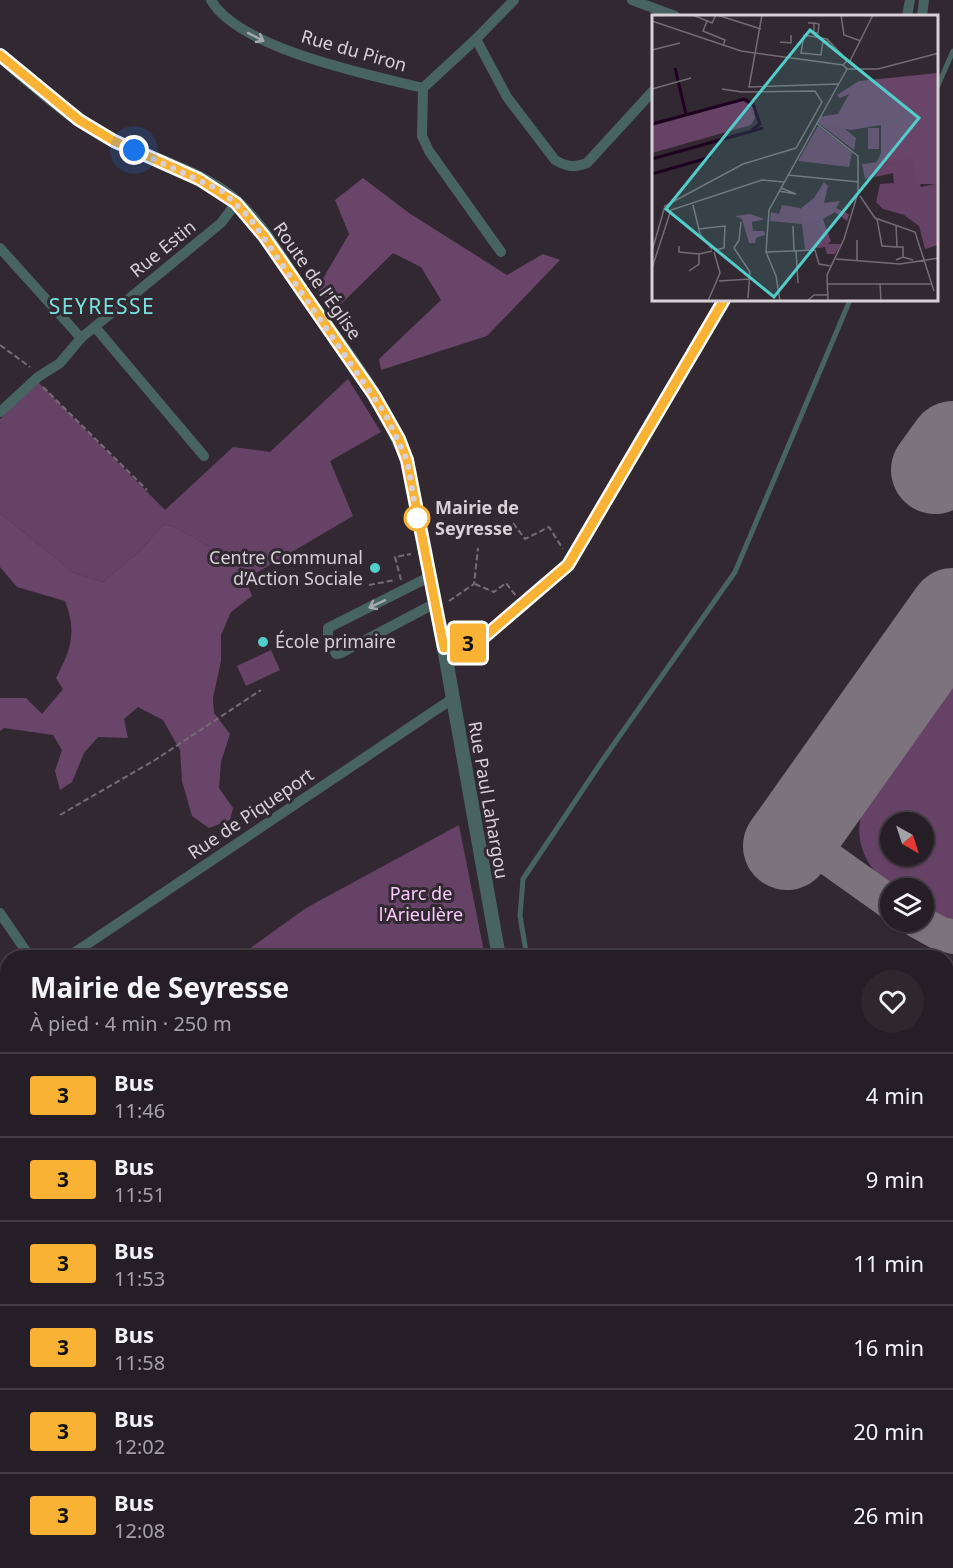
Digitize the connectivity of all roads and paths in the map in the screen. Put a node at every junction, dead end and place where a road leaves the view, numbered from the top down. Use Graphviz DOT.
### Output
graph roads {
  1 [pos="211,0"];
  2 [pos="514,0"];
  3 [pos="632,0"];
  4 [pos="910,0"];
  5 [pos="924,0"];
  6 [pos="672,15"];
  7 [pos="907,15"];
  8 [pos="922,15"];
  9 [pos="476,39"];
  10 [pos="953,51"];
  11 [pos="0,55"];
  12 [pos="938,85"];
  13 [pos="423,88"];
  14 [pos="652,92"];
  15 [pos="236,203"];
  16 [pos="0,248"];
  17 [pos="501,252"];
  18 [pos="723,302"];
  19 [pos="848,302"];
  20 [pos="95,327"];
  21 [pos="81,338"];
  22 [pos="0,345"];
  23 [pos="38,378"];
  24 [pos="0,412"];
  25 [pos="204,456"];
  26 [pos="147,490"];
  27 [pos="513,523"];
  28 [pos="478,548"];
  29 [pos="570,562"];
  30 [pos="429,577"];
  31 [pos="506,583"];
  32 [pos="474,584"];
  33 [pos="435,606"];
  34 [pos="444,648"];
  35 [pos="261,690"];
  36 [pos="452,699"];
  37 [pos="60,815"];
  38 [pos="0,913"];
  39 [pos="25,950"];
  40 [pos="78,950"];
  41 [pos="498,950"];
  42 [pos="526,950"];
  1 -- 13 [label="street, Rue du Piron, one-way"];
  2 -- 9 [label="street"];
  3 -- 6 [label="street"];
  4 -- 7 [label="street"];
  5 -- 8 [label="street"];
  9 -- 13 [label="street"];
  9 -- 14 [label="street"];
  10 -- 12 [label="lane"];
  11 -- 15 [label="street, Route de l'Église"];
  13 -- 17 [label="street, Rue du Piron"];
  15 -- 20 [label="street, Rue Estin"];
  15 -- 30 [label="street, Route de l'Église"];
  16 -- 21 [label="street"];
  18 -- 29 [label="street"];
  19 -- 42 [label="lane"];
  20 -- 21 [label="street, Rue Estin"];
  20 -- 25 [label="street"];
  21 -- 23 [label="street, Rue Estin"];
  22 -- 23 [label="path"];
  23 -- 24 [label="street, Rue Estin"];
  23 -- 26 [label="path"];
  27 -- 29 [label="path"];
  28 -- 32 [label="path"];
  29 -- 34 [label="street"];
  30 -- 33 [label="street, Route de l'Église"];
  30 -- 33 [label="street, one-way"];
  31 -- 32 [label="path"];
  32 -- 33 [label="path"];
  33 -- 34 [label="street, Route de l'Église"];
  34 -- 36 [label="street, Rue Paul Lahargou"];
  35 -- 37 [label="path"];
  36 -- 40 [label="street, Rue de Piqueport"];
  36 -- 41 [label="street, Rue Paul Lahargou"];
  38 -- 39 [label="street"];
}
